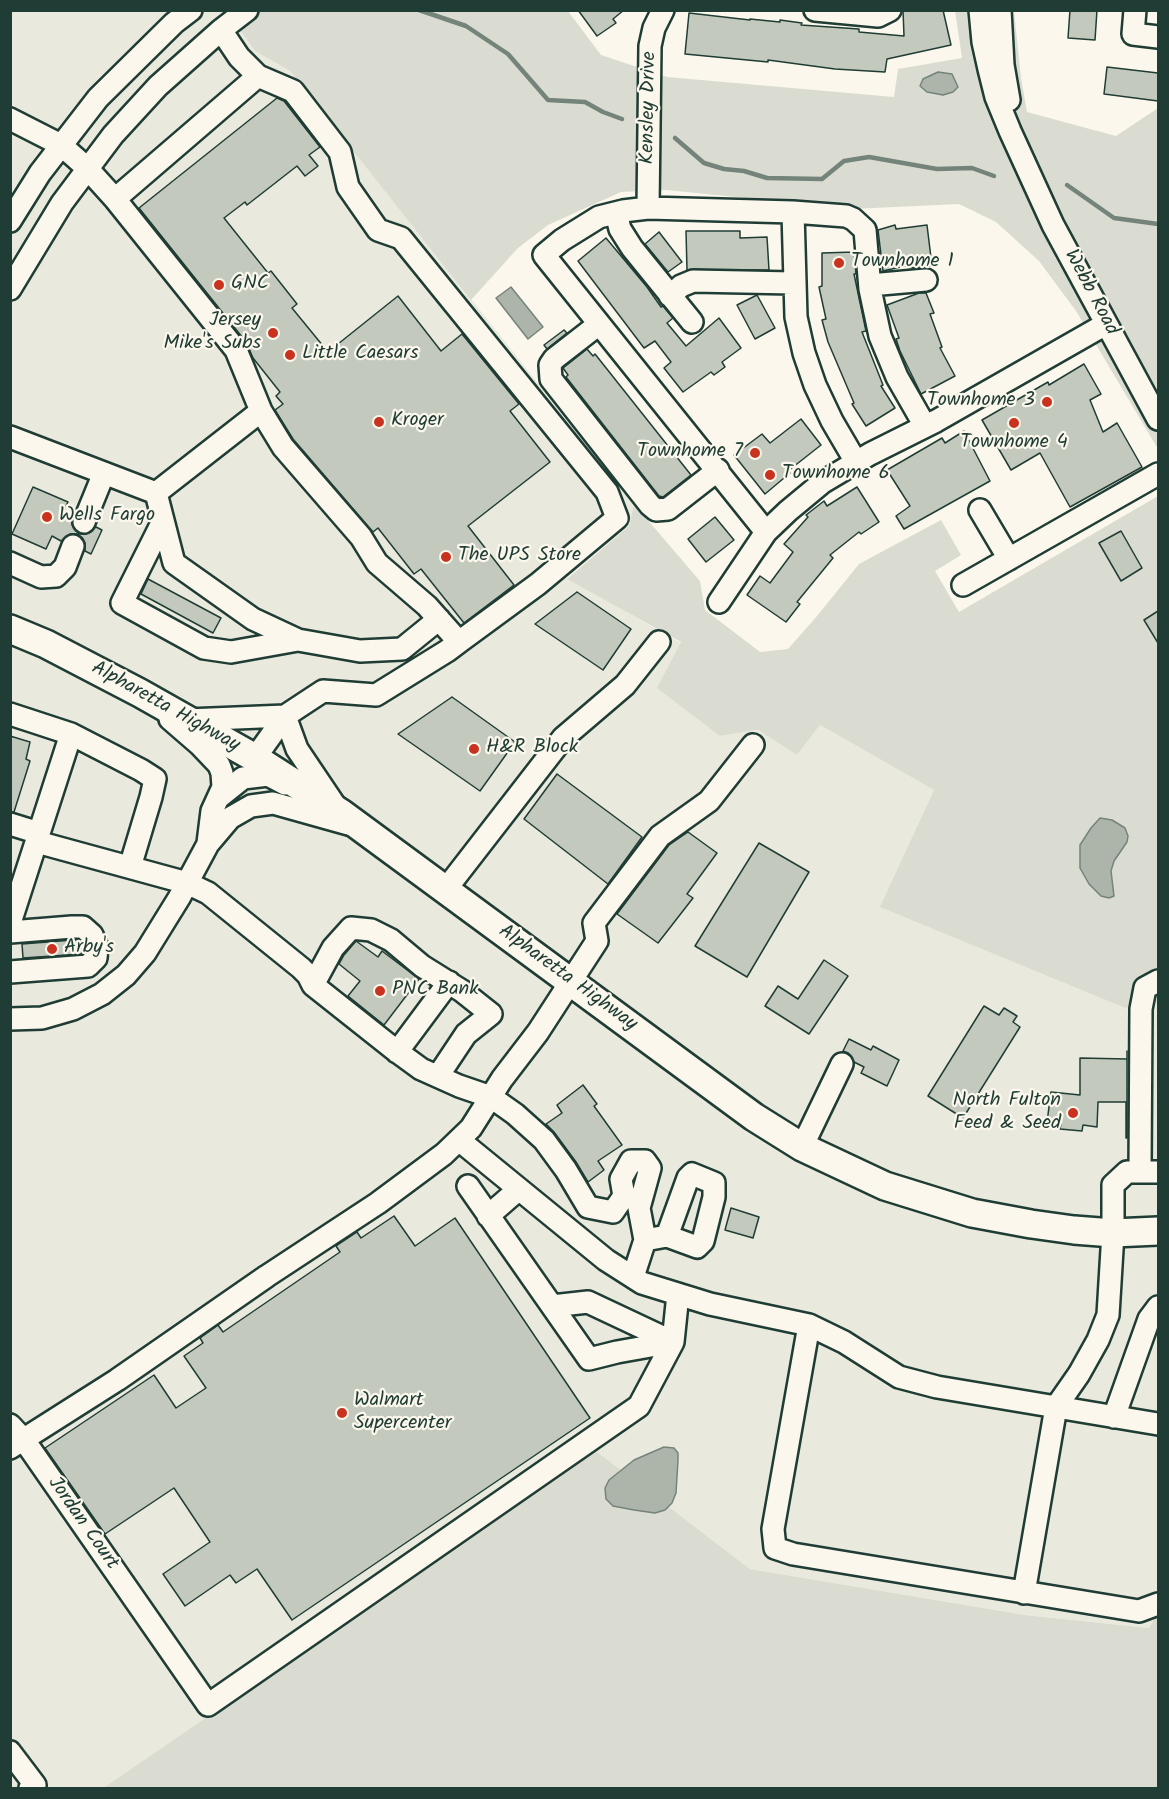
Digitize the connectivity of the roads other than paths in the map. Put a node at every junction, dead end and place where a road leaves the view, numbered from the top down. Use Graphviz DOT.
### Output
graph roads {
  1 [pos="190,10"];
  2 [pos="247,10"];
  3 [pos="663,10"];
  4 [pos="815,10"];
  5 [pos="890,10"];
  6 [pos="980,10"];
  7 [pos="1000,10"];
  8 [pos="1136,10"];
  9 [pos="221,30"];
  10 [pos="1158,37"];
  11 [pos="258,76"];
  12 [pos="10,119"];
  13 [pos="61,145"];
  14 [pos="1025,165"];
  15 [pos="87,168"];
  16 [pos="115,200"];
  17 [pos="648,208"];
  18 [pos="793,212"];
  19 [pos="616,213"];
  20 [pos="10,221"];
  21 [pos="926,280"];
  22 [pos="793,283"];
  23 [pos="870,285"];
  24 [pos="10,289"];
  25 [pos="670,296"];
  26 [pos="692,321"];
  27 [pos="599,324"];
  28 [pos="1106,324"];
  29 [pos="261,411"];
  30 [pos="1158,419"];
  31 [pos="925,426"];
  32 [pos="10,437"];
  33 [pos="856,462"];
  34 [pos="718,470"];
  35 [pos="104,473"];
  36 [pos="1158,474"];
  37 [pos="156,493"];
  38 [pos="981,510"];
  39 [pos="163,521"];
  40 [pos="84,522"];
  41 [pos="766,532"];
  42 [pos="73,546"];
  43 [pos="1009,559"];
  44 [pos="10,563"];
  45 [pos="963,585"];
  46 [pos="719,602"];
  47 [pos="439,619"];
  48 [pos="10,629"];
  49 [pos="298,640"];
  50 [pos="459,642"];
  51 [pos="659,642"];
  52 [pos="140,693"];
  53 [pos="10,714"];
  54 [pos="285,716"];
  55 [pos="187,720"];
  56 [pos="71,734"];
  57 [pos="753,745"];
  58 [pos="255,758"];
  59 [pos="218,798"];
  60 [pos="341,814"];
  61 [pos="10,824"];
  62 [pos="38,838"];
  63 [pos="208,844"];
  64 [pos="130,867"];
  65 [pos="187,883"];
  66 [pos="446,889"];
  67 [pos="10,923"];
  68 [pos="10,932"];
  69 [pos="10,972"];
  70 [pos="571,981"];
  71 [pos="1158,981"];
  72 [pos="449,982"];
  73 [pos="312,985"];
  74 [pos="10,1018"];
  75 [pos="397,1052"];
  76 [pos="842,1064"];
  77 [pos="438,1076"];
  78 [pos="491,1097"];
  79 [pos="459,1140"];
  80 [pos="802,1146"];
  81 [pos="1149,1172"];
  82 [pos="468,1186"];
  83 [pos="519,1189"];
  84 [pos="488,1216"];
  85 [pos="1158,1231"];
  86 [pos="1113,1233"];
  87 [pos="667,1236"];
  88 [pos="645,1240"];
  89 [pos="633,1277"];
  90 [pos="678,1294"];
  91 [pos="552,1306"];
  92 [pos="1158,1307"];
  93 [pos="809,1325"];
  94 [pos="673,1342"];
  95 [pos="1056,1407"];
  96 [pos="1114,1417"];
  97 [pos="1158,1424"];
  98 [pos="15,1438"];
  99 [pos="1024,1593"];
  100 [pos="1158,1604"];
  101 [pos="10,1752"];
  102 [pos="35,1787"];
  1 -- 13 [label="street"];
  2 -- 9 [label="street"];
  3 -- 17 [label="street, Kensley Drive"];
  4 -- 5 [label="street"];
  6 -- 14 [label="street, Webb Road"];
  7 -- 14 [label="street, Webb Road"];
  8 -- 10 [label="street"];
  9 -- 11 [label="street"];
  9 -- 15 [label="street"];
  11 -- 16 [label="street"];
  11 -- 50 [label="street"];
  12 -- 13 [label="street"];
  13 -- 15 [label="street"];
  13 -- 20 [label="street"];
  14 -- 28 [label="street, Webb Road"];
  15 -- 16 [label="street"];
  15 -- 24 [label="street"];
  16 -- 29 [label="street"];
  17 -- 18 [label="street"];
  17 -- 19 [label="street"];
  18 -- 22 [label="street"];
  18 -- 23 [label="street"];
  19 -- 25 [label="street"];
  19 -- 27 [label="street"];
  21 -- 23 [label="street"];
  22 -- 25 [label="street"];
  22 -- 33 [label="street"];
  23 -- 31 [label="street"];
  25 -- 26 [label="street"];
  27 -- 34 [label="street"];
  27 -- 34 [label="street"];
  28 -- 30 [label="street, Webb Road"];
  28 -- 31 [label="street"];
  29 -- 37 [label="street"];
  29 -- 47 [label="street"];
  31 -- 33 [label="street"];
  32 -- 35 [label="street"];
  33 -- 41 [label="street"];
  34 -- 41 [label="street"];
  35 -- 37 [label="street"];
  35 -- 40 [label="street"];
  36 -- 43 [label="street"];
  37 -- 39 [label="street"];
  38 -- 43 [label="street"];
  39 -- 49 [label="street"];
  39 -- 49 [label="street"];
  41 -- 46 [label="street"];
  42 -- 44 [label="street"];
  43 -- 45 [label="street"];
  47 -- 49 [label="street"];
  47 -- 50 [label="street"];
  48 -- 52 [label="main road, Alpharetta Highway"];
  50 -- 54 [label="street"];
  51 -- 66 [label="street"];
  52 -- 55 [label="main road, Alpharetta Highway"];
  52 -- 59 [label="street"];
  53 -- 56 [label="street"];
  54 -- 55 [label="street"];
  54 -- 58 [label="street"];
  54 -- 60 [label="street"];
  55 -- 58 [label="main road, Alpharetta Highway"];
  56 -- 62 [label="street"];
  56 -- 64 [label="street"];
  57 -- 70 [label="street"];
  58 -- 60 [label="main road, Alpharetta Highway"];
  59 -- 60 [label="street"];
  59 -- 63 [label="street"];
  60 -- 63 [label="street"];
  60 -- 66 [label="main road, Alpharetta Highway"];
  61 -- 62 [label="street"];
  62 -- 64 [label="street"];
  62 -- 67 [label="street"];
  63 -- 65 [label="street"];
  64 -- 65 [label="street"];
  65 -- 73 [label="street"];
  65 -- 74 [label="street"];
  66 -- 70 [label="main road, Alpharetta Highway"];
  68 -- 69 [label="street"];
  70 -- 78 [label="street"];
  70 -- 80 [label="main road, Alpharetta Highway"];
  71 -- 81 [label="street"];
  72 -- 73 [label="street"];
  72 -- 75 [label="street"];
  72 -- 77 [label="street"];
  73 -- 75 [label="street"];
  75 -- 77 [label="street"];
  76 -- 80 [label="street"];
  77 -- 78 [label="street"];
  78 -- 79 [label="street"];
  78 -- 88 [label="street"];
  79 -- 83 [label="street"];
  79 -- 98 [label="street"];
  80 -- 86 [label="main road, Alpharetta Highway"];
  81 -- 86 [label="street"];
  82 -- 84 [label="street"];
  83 -- 84 [label="street"];
  83 -- 89 [label="street"];
  84 -- 91 [label="street"];
  85 -- 86 [label="main road, Alpharetta Highway"];
  86 -- 95 [label="street"];
  87 -- 87 [label="street"];
  87 -- 88 [label="street"];
  88 -- 89 [label="street"];
  89 -- 90 [label="street"];
  90 -- 93 [label="street"];
  90 -- 94 [label="street"];
  91 -- 94 [label="street"];
  91 -- 94 [label="street"];
  92 -- 96 [label="street"];
  93 -- 95 [label="street"];
  93 -- 99 [label="street"];
  94 -- 98 [label="street, Jordan Court"];
  95 -- 96 [label="street"];
  95 -- 99 [label="street"];
  96 -- 97 [label="street"];
  99 -- 100 [label="street"];
  101 -- 102 [label="street"];
}
